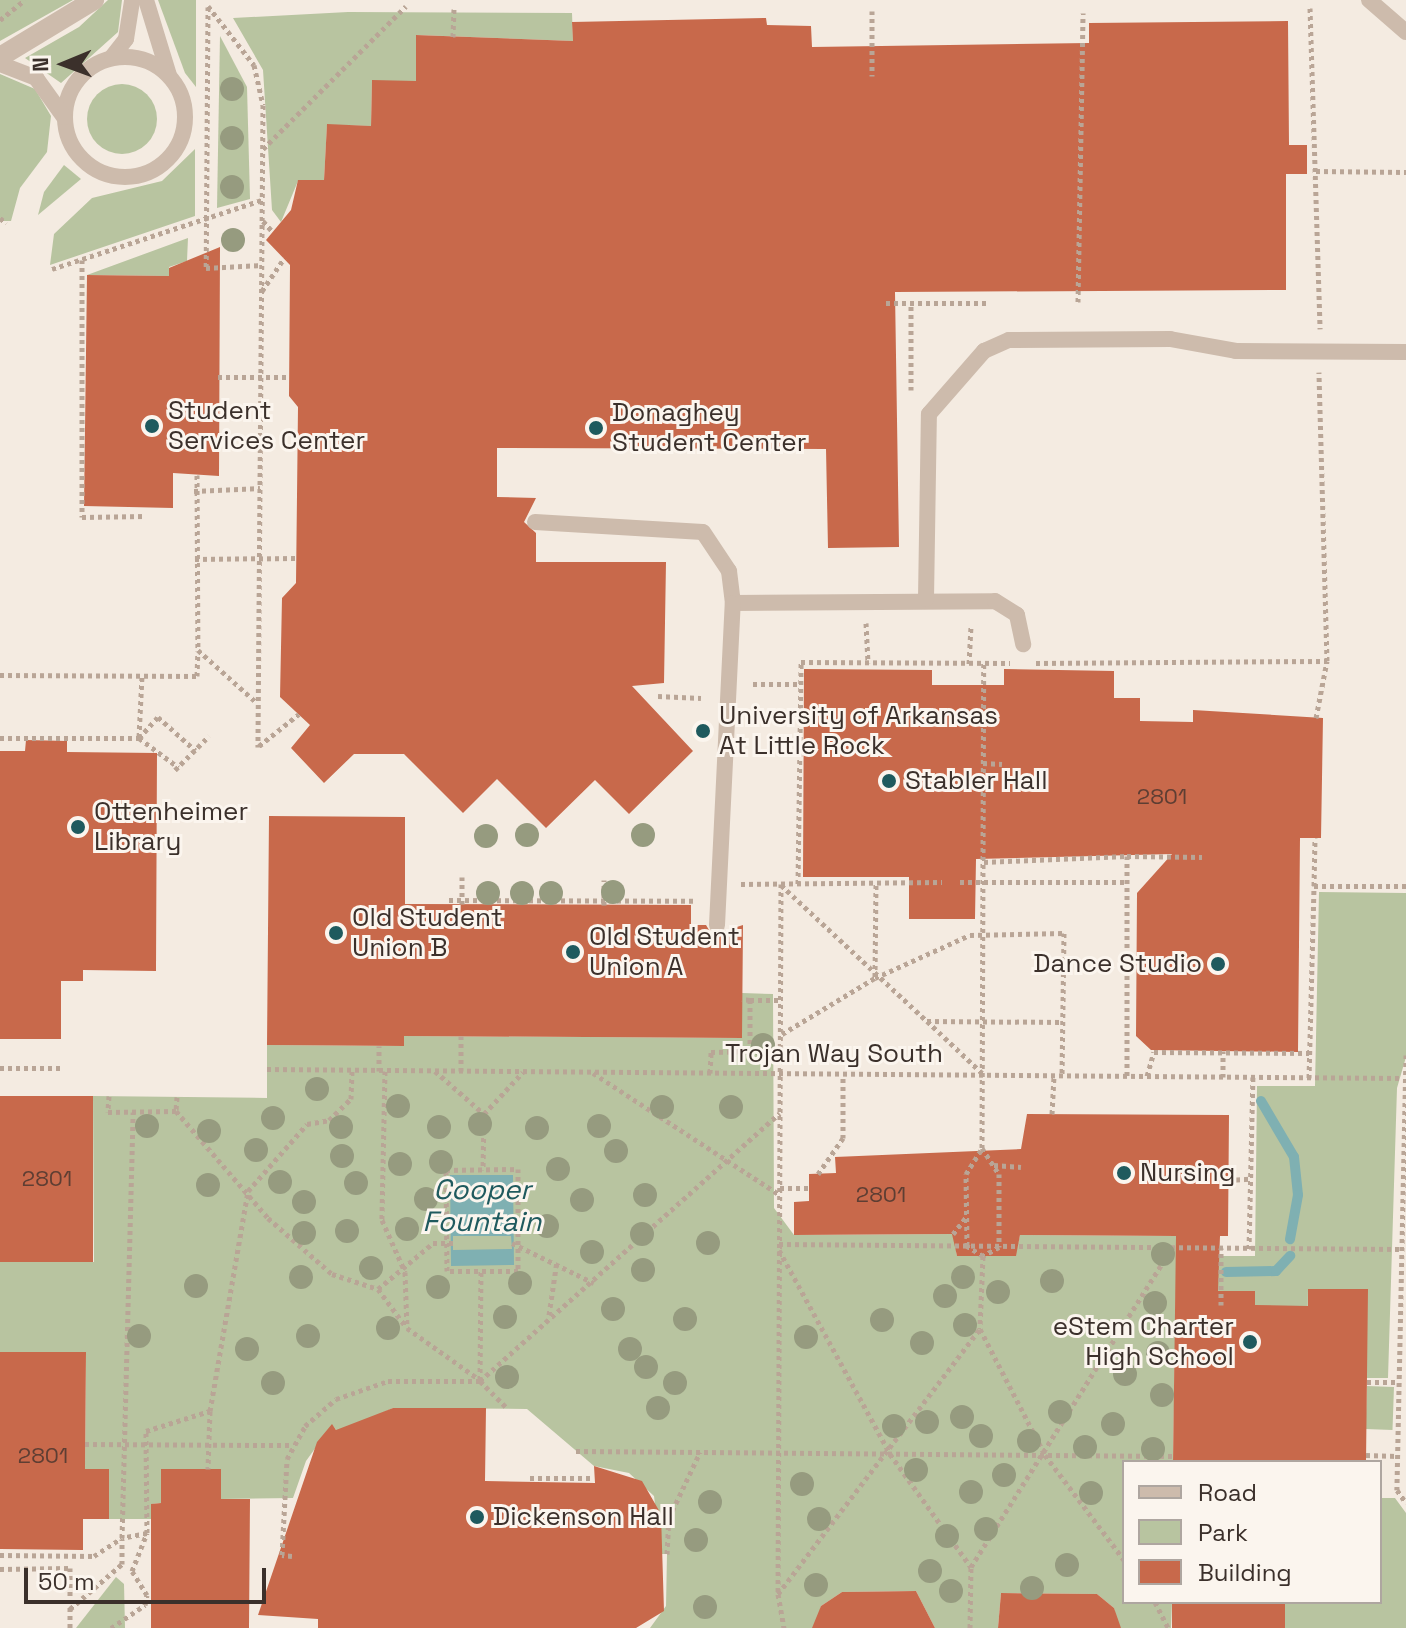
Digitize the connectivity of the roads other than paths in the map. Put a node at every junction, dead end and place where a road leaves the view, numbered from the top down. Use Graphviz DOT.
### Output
graph roads {
  1 [pos="94,0"];
  2 [pos="132,0"];
  3 [pos="146,0"];
  4 [pos="1369,0"];
  5 [pos="1406,32"];
  6 [pos="0,57"];
  7 [pos="112,57"];
  8 [pos="0,64"];
  9 [pos="169,75"];
  10 [pos="64,117"];
  11 [pos="1406,352"];
  12 [pos="535,522"];
  13 [pos="926,599"];
  14 [pos="733,603"];
  15 [pos="1023,644"];
  16 [pos="717,925"];
  1 -- 6 [label="street"];
  2 -- 7 [label="lane"];
  3 -- 9 [label="lane"];
  4 -- 5 [label="lane"];
  7 -- 9 [label="lane"];
  7 -- 10 [label="lane"];
  8 -- 10 [label="lane"];
  9 -- 10 [label="lane"];
  11 -- 13 [label="lane"];
  12 -- 14 [label="lane"];
  13 -- 14 [label="lane"];
  13 -- 15 [label="lane"];
  14 -- 16 [label="lane"];
}
